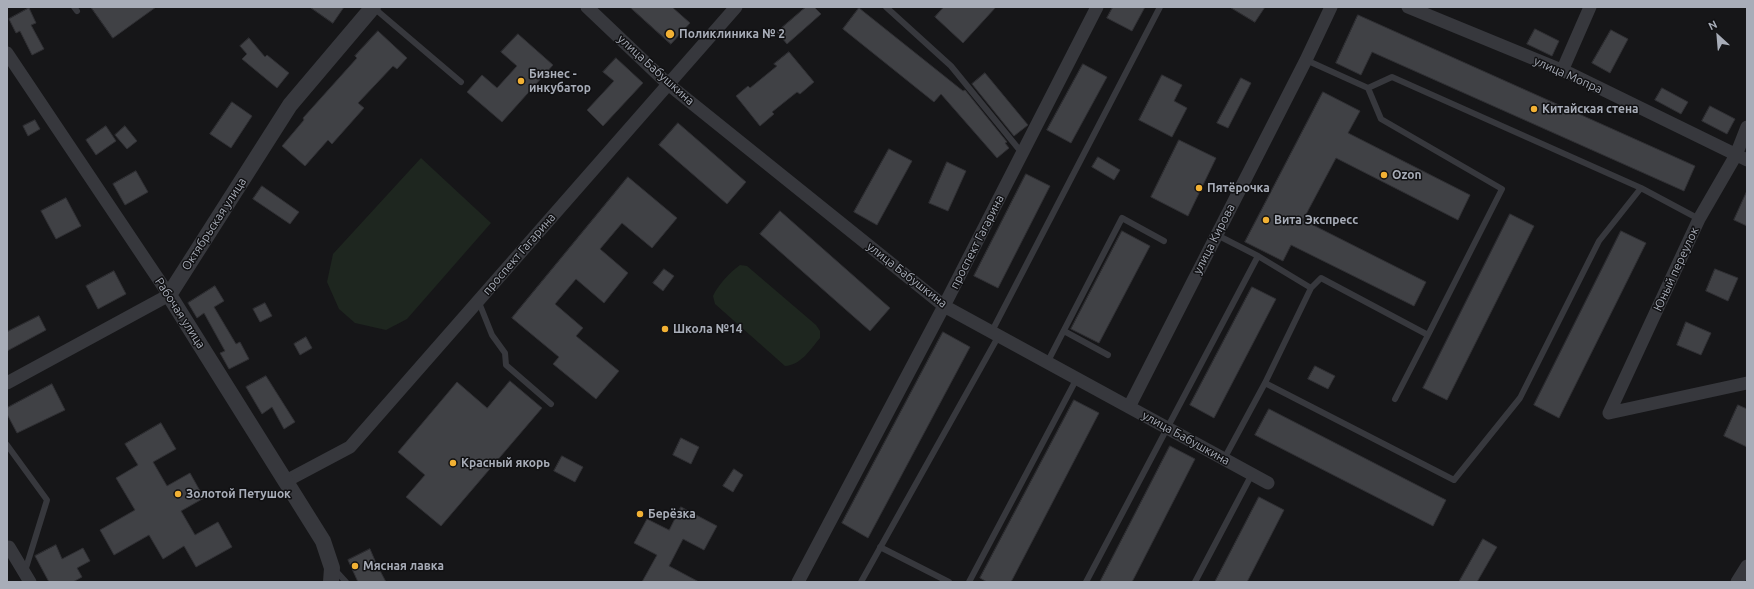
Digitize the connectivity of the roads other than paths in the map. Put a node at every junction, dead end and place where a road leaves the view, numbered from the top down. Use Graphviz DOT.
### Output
graph roads {
  1 [pos="373,7"];
  2 [pos="587,7"];
  3 [pos="736,7"];
  4 [pos="886,7"];
  5 [pos="1097,7"];
  6 [pos="1160,7"];
  7 [pos="1331,7"];
  8 [pos="1408,7"];
  9 [pos="1590,7"];
  10 [pos="7,53"];
  11 [pos="1306,60"];
  12 [pos="1562,71"];
  13 [pos="460,82"];
  14 [pos="668,84"];
  15 [pos="1368,88"];
  16 [pos="1747,127"];
  17 [pos="1022,153"];
  18 [pos="1741,157"];
  19 [pos="1641,188"];
  20 [pos="1699,219"];
  21 [pos="1217,235"];
  22 [pos="1164,241"];
  23 [pos="1258,256"];
  24 [pos="1311,288"];
  25 [pos="169,295"];
  26 [pos="478,300"];
  27 [pos="944,306"];
  28 [pos="1064,331"];
  29 [pos="1428,334"];
  30 [pos="995,335"];
  31 [pos="1108,355"];
  32 [pos="1047,363"];
  33 [pos="1077,378"];
  34 [pos="7,383"];
  35 [pos="1265,383"];
  36 [pos="1747,383"];
  37 [pos="1395,399"];
  38 [pos="551,404"];
  39 [pos="1129,407"];
  40 [pos="1168,427"];
  41 [pos="7,445"];
  42 [pos="1224,459"];
  43 [pos="1252,474"];
  44 [pos="286,481"];
  45 [pos="1268,483"];
  46 [pos="9,547"];
  47 [pos="880,547"];
  48 [pos="1747,566"];
  49 [pos="332,575"];
  50 [pos="27,577"];
  51 [pos="346,582"];
  52 [pos="798,582"];
  53 [pos="861,582"];
  54 [pos="949,582"];
  55 [pos="969,582"];
  56 [pos="1086,582"];
  57 [pos="1195,582"];
  58 [pos="1737,582"];
  1 -- 13 [label="lane"];
  1 -- 25 [label="street, Октябрьская улица"];
  2 -- 14 [label="street, улица Бабушкина"];
  3 -- 14 [label="street, проспект Гагарина"];
  4 -- 17 [label="lane"];
  5 -- 17 [label="street, проспект Гагарина"];
  6 -- 30 [label="lane"];
  7 -- 11 [label="street, улица Кирова"];
  8 -- 12 [label="street, улица Мопра"];
  9 -- 12 [label="street"];
  10 -- 25 [label="street, Рабочая улица"];
  11 -- 15 [label="lane"];
  11 -- 21 [label="street, улица Кирова"];
  12 -- 18 [label="street, улица Мопра"];
  14 -- 26 [label="street, проспект Гагарина"];
  14 -- 27 [label="street, улица Бабушкина"];
  15 -- 19 [label="lane"];
  15 -- 29 [label="lane"];
  16 -- 18 [label="street, Юный переулок"];
  17 -- 27 [label="street, проспект Гагарина"];
  18 -- 20 [label="street, Юный переулок"];
  19 -- 20 [label="lane"];
  19 -- 35 [label="lane"];
  20 -- 36 [label="street, Юный переулок"];
  21 -- 23 [label="lane"];
  21 -- 39 [label="street, улица Кирова"];
  22 -- 28 [label="lane"];
  23 -- 24 [label="lane"];
  23 -- 40 [label="lane"];
  24 -- 29 [label="lane"];
  24 -- 35 [label="lane"];
  25 -- 34 [label="street, Октябрьская улица"];
  25 -- 44 [label="street, Рабочая улица"];
  26 -- 38 [label="lane"];
  26 -- 44 [label="street, проспект Гагарина"];
  27 -- 30 [label="street, улица Бабушкина"];
  27 -- 52 [label="street, проспект Гагарина"];
  28 -- 31 [label="lane"];
  28 -- 32 [label="lane"];
  29 -- 37 [label="lane"];
  30 -- 32 [label="street, улица Бабушкина"];
  30 -- 47 [label="lane"];
  32 -- 33 [label="street, улица Бабушкина"];
  33 -- 39 [label="street, улица Бабушкина"];
  33 -- 55 [label="lane"];
  35 -- 42 [label="lane"];
  39 -- 40 [label="street, улица Бабушкина"];
  40 -- 42 [label="street, улица Бабушкина"];
  40 -- 56 [label="lane"];
  41 -- 50 [label="lane"];
  42 -- 43 [label="street, улица Бабушкина"];
  43 -- 45 [label="street, улица Бабушкина"];
  43 -- 57 [label="lane"];
  44 -- 49 [label="street, Рабочая улица"];
  46 -- 50 [label="street"];
  47 -- 53 [label="lane"];
  47 -- 54 [label="lane"];
  48 -- 58 [label="street"];
  49 -- 51 [label="lane"];
}
